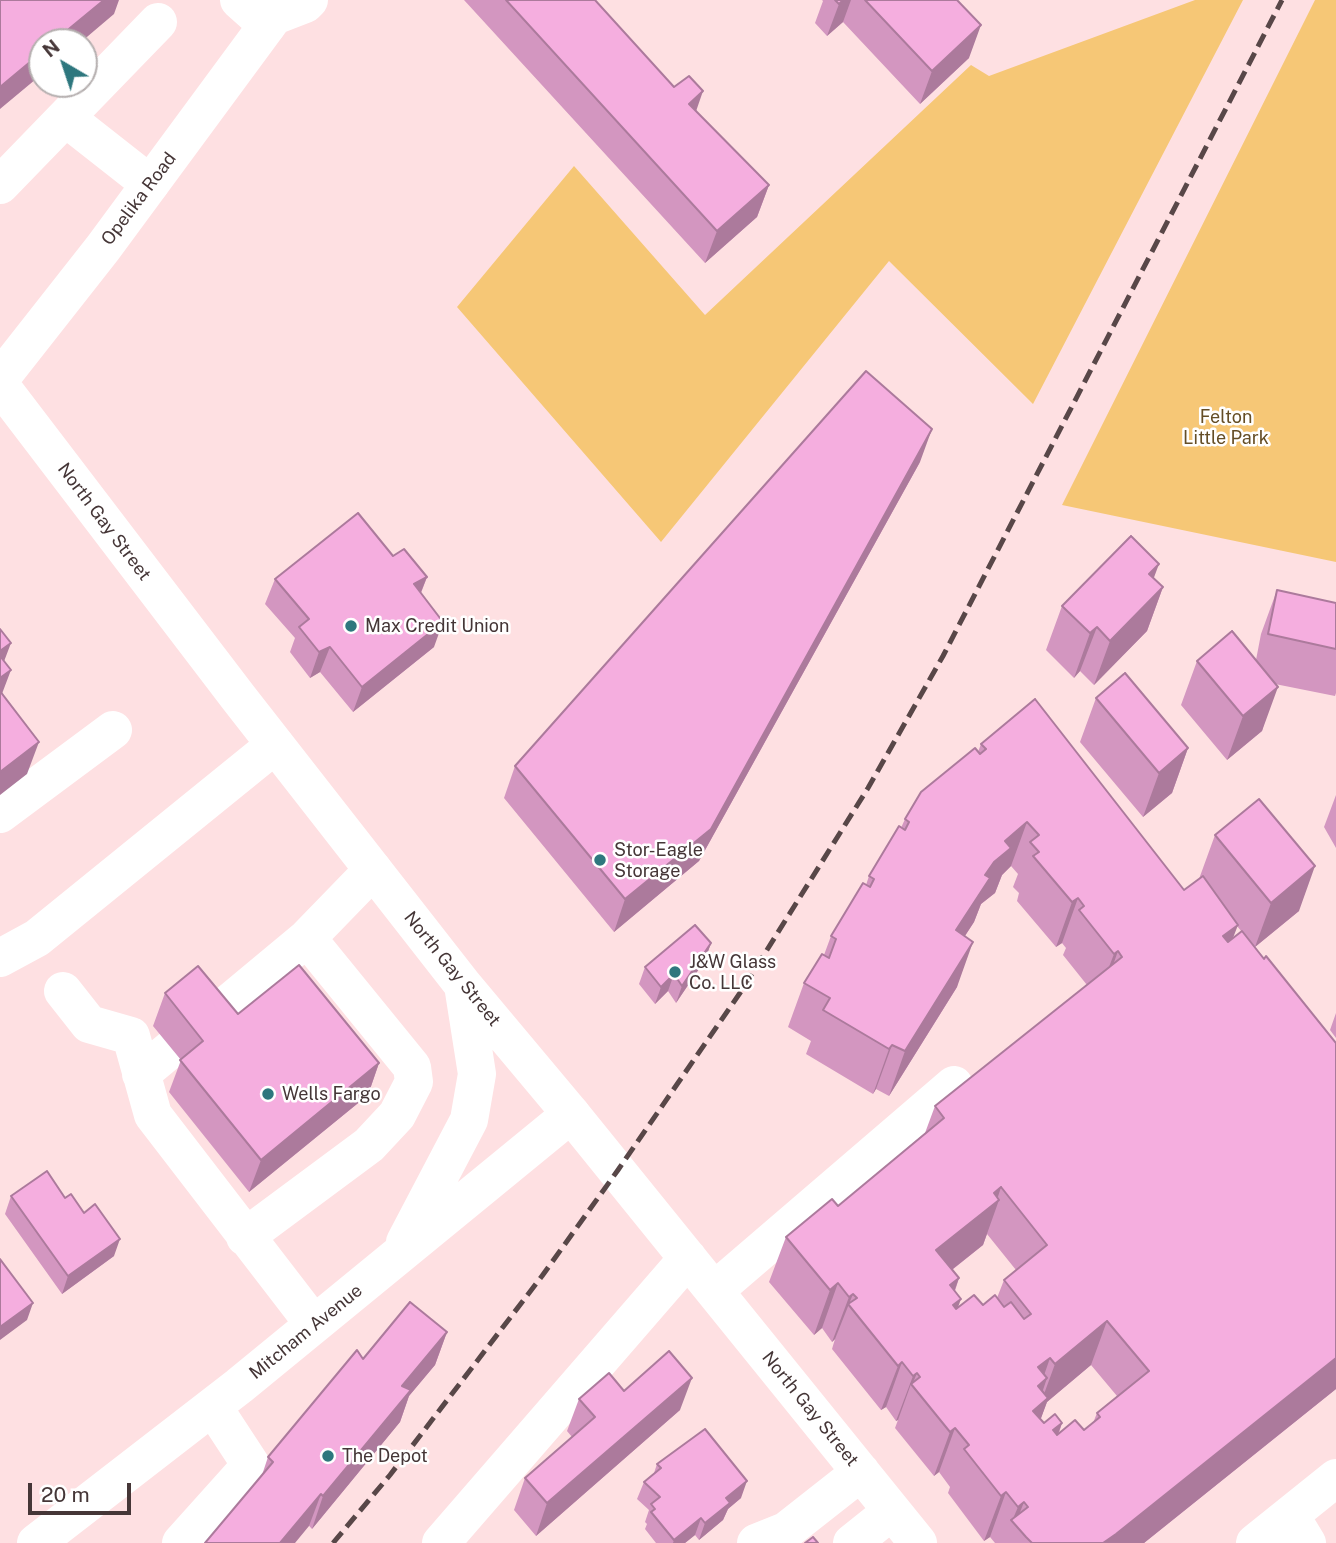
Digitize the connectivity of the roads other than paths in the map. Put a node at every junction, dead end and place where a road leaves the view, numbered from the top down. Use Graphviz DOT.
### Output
graph roads {
  1 [pos="309,0"];
  2 [pos="263,10"];
  3 [pos="158,22"];
  4 [pos="66,118"];
  5 [pos="150,184"];
  6 [pos="0,186"];
  7 [pos="0,379"];
  8 [pos="0,385"];
  9 [pos="113,730"];
  10 [pos="275,745"];
  11 [pos="0,814"];
  12 [pos="373,870"];
  13 [pos="307,938"];
  14 [pos="0,958"];
  15 [pos="200,981"];
  16 [pos="463,985"];
  17 [pos="63,991"];
  18 [pos="242,992"];
  19 [pos="161,1013"];
  20 [pos="206,1022"];
  21 [pos="131,1036"];
  22 [pos="172,1049"];
  23 [pos="141,1074"];
  24 [pos="954,1085"];
  25 [pos="571,1114"];
  26 [pos="245,1237"];
  27 [pos="688,1258"];
  28 [pos="394,1262"];
  29 [pos="714,1291"];
  30 [pos="313,1323"];
  31 [pos="212,1407"];
  32 [pos="860,1472"];
  33 [pos="1336,1478"];
  34 [pos="892,1511"];
  35 [pos="1299,1529"];
  36 [pos="36,1543"];
  37 [pos="181,1543"];
  38 [pos="442,1543"];
  39 [pos="756,1543"];
  40 [pos="852,1543"];
  41 [pos="918,1543"];
  42 [pos="1255,1543"];
  1 -- 2 [label="main road, Opelika Road"];
  2 -- 5 [label="main road, Opelika Road"];
  3 -- 4 [label="main road"];
  4 -- 5 [label="main road"];
  4 -- 6 [label="main road"];
  5 -- 7 [label="main road, Opelika Road"];
  8 -- 10 [label="main road, North Gay Street"];
  9 -- 11 [label="main road"];
  10 -- 12 [label="main road, North Gay Street"];
  10 -- 14 [label="main road"];
  12 -- 13 [label="main road"];
  12 -- 16 [label="main road, North Gay Street"];
  13 -- 18 [label="main road"];
  13 -- 26 [label="main road"];
  15 -- 18 [label="main road"];
  16 -- 25 [label="main road, North Gay Street"];
  16 -- 28 [label="main road"];
  17 -- 21 [label="main road"];
  18 -- 20 [label="main road"];
  19 -- 21 [label="main road"];
  21 -- 23 [label="main road"];
  22 -- 23 [label="main road"];
  23 -- 26 [label="main road"];
  24 -- 29 [label="main road"];
  25 -- 27 [label="main road, North Gay Street"];
  25 -- 28 [label="main road, Mitcham Avenue"];
  26 -- 30 [label="main road"];
  27 -- 29 [label="main road, North Gay Street"];
  27 -- 38 [label="main road"];
  28 -- 30 [label="main road, Mitcham Avenue"];
  29 -- 32 [label="main road, North Gay Street"];
  30 -- 31 [label="main road, Mitcham Avenue"];
  31 -- 36 [label="main road, Mitcham Avenue"];
  31 -- 37 [label="main road"];
  32 -- 34 [label="main road, North Gay Street"];
  32 -- 39 [label="main road"];
  33 -- 35 [label="main road"];
  34 -- 40 [label="main road"];
  34 -- 41 [label="main road, North Gay Street"];
  35 -- 42 [label="main road"];
}
